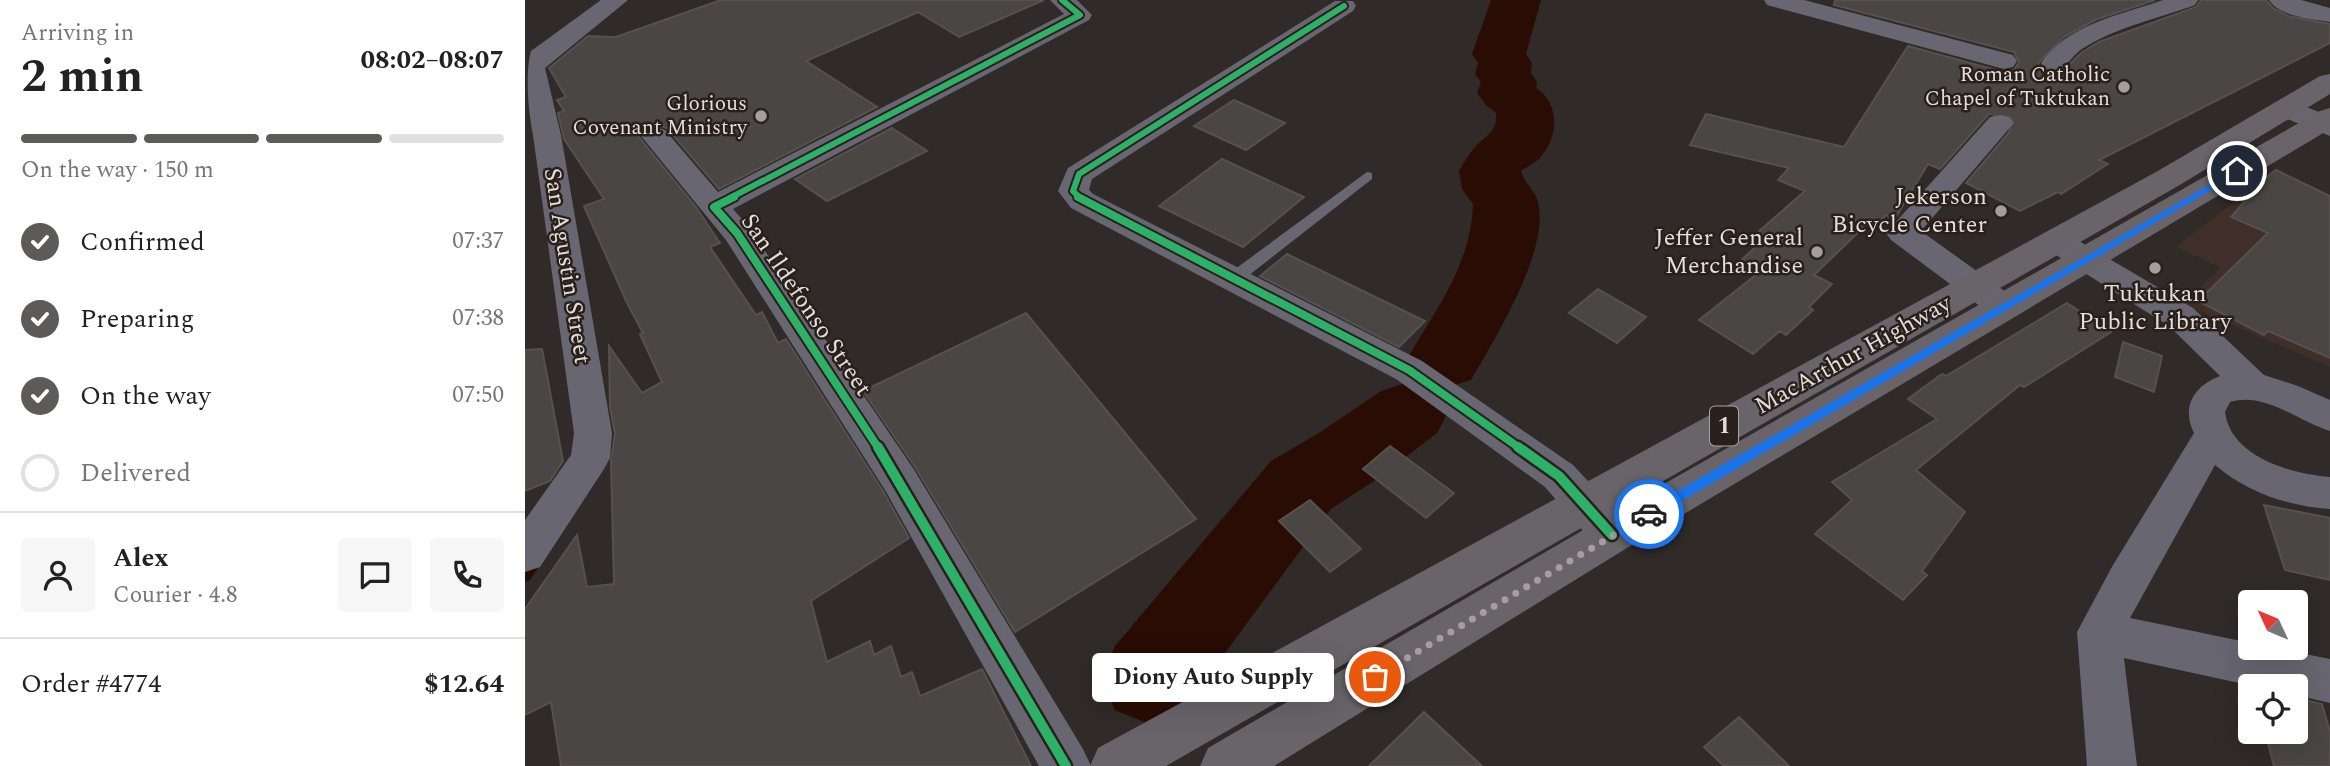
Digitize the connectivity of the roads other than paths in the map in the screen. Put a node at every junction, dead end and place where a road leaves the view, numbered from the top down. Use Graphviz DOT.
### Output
graph roads {
  1 [pos="616,0"];
  2 [pos="1062,0"];
  3 [pos="1776,0"];
  4 [pos="2186,0"];
  5 [pos="2281,0"];
  6 [pos="1345,6"];
  7 [pos="2330,15"];
  8 [pos="2004,61"];
  9 [pos="2054,63"];
  10 [pos="2330,82"];
  11 [pos="2317,119"];
  12 [pos="2000,123"];
  13 [pos="655,136"];
  14 [pos="1367,176"];
  15 [pos="714,207"];
  16 [pos="2072,250"];
  17 [pos="1233,279"];
  18 [pos="1990,297"];
  19 [pos="2252,386"];
  20 [pos="2330,417"];
  21 [pos="2213,435"];
  22 [pos="2330,493"];
  23 [pos="1585,503"];
  24 [pos="1612,535"];
  25 [pos="525,554"];
  26 [pos="2099,632"];
  27 [pos="2330,681"];
  28 [pos="1066,766"];
  29 [pos="1116,766"];
  30 [pos="1226,766"];
  31 [pos="2112,766"];
  1 -- 25 [label="street, San Agustin Street"];
  2 -- 15 [label="street, San Ildefonso Street"];
  3 -- 8 [label="street"];
  4 -- 9 [label="street"];
  5 -- 7 [label="street"];
  6 -- 17 [label="street"];
  10 -- 11 [label="highway, MacArthur Highway / 1"];
  11 -- 16 [label="highway, MacArthur Highway / 1"];
  12 -- 18 [label="street"];
  13 -- 15 [label="street"];
  14 -- 17 [label="lane"];
  15 -- 28 [label="street, San Ildefonso Street"];
  16 -- 18 [label="highway, MacArthur Highway / 1"];
  16 -- 19 [label="street"];
  17 -- 23 [label="street"];
  18 -- 23 [label="highway, MacArthur Highway / 1"];
  18 -- 24 [label="highway, MacArthur Highway / 1"];
  19 -- 20 [label="street"];
  19 -- 21 [label="street"];
  21 -- 22 [label="street"];
  21 -- 26 [label="street"];
  23 -- 24 [label="street"];
  23 -- 29 [label="highway, MacArthur Highway / 1"];
  24 -- 30 [label="highway, MacArthur Highway / 1"];
  26 -- 27 [label="street"];
  26 -- 31 [label="street"];
}
